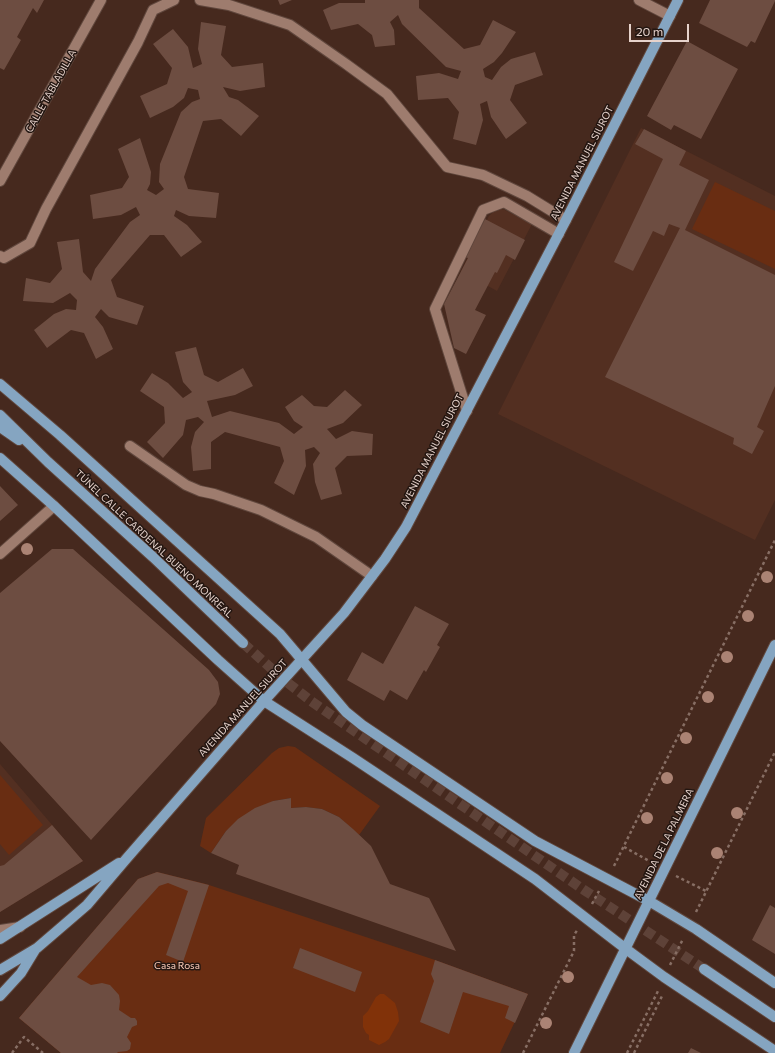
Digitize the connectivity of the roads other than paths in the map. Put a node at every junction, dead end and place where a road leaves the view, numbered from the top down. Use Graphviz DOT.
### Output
graph roads {
  1 [pos="101,0"];
  2 [pos="174,0"];
  3 [pos="200,0"];
  4 [pos="639,0"];
  5 [pos="678,0"];
  6 [pos="670,16"];
  7 [pos="0,181"];
  8 [pos="566,220"];
  9 [pos="559,234"];
  10 [pos="0,256"];
  11 [pos="0,384"];
  12 [pos="467,411"];
  13 [pos="0,415"];
  14 [pos="0,426"];
  15 [pos="130,446"];
  16 [pos="0,458"];
  17 [pos="48,462"];
  18 [pos="54,506"];
  19 [pos="0,554"];
  20 [pos="372,576"];
  21 [pos="243,643"];
  22 [pos="775,645"];
  23 [pos="302,660"];
  24 [pos="264,701"];
  25 [pos="127,858"];
  26 [pos="649,901"];
  27 [pos="20,927"];
  28 [pos="0,930"];
  29 [pos="0,939"];
  30 [pos="37,948"];
  31 [pos="626,949"];
  32 [pos="704,969"];
  33 [pos="0,970"];
  34 [pos="775,983"];
  35 [pos="0,996"];
  36 [pos="775,1017"];
  37 [pos="775,1051"];
  38 [pos="574,1053"];
  1 -- 7 [label="street, CALLE TABLADILLA"];
  2 -- 10 [label="street"];
  3 -- 8 [label="street"];
  4 -- 6 [label="street"];
  5 -- 6 [label="main road, AVENIDA MANUEL SIUROT"];
  6 -- 8 [label="main road, AVENIDA MANUEL SIUROT"];
  8 -- 9 [label="main road, AVENIDA MANUEL SIUROT"];
  9 -- 12 [label="main road, AVENIDA MANUEL SIUROT"];
  9 -- 12 [label="street"];
  11 -- 23 [label="main road"];
  12 -- 20 [label="main road, AVENIDA MANUEL SIUROT"];
  13 -- 17 [label="main road"];
  14 -- 17 [label="main road"];
  15 -- 20 [label="street"];
  16 -- 18 [label="main road"];
  17 -- 21 [label="main road, TÚNEL CALLE CARDENAL BUENO MONREAL"];
  18 -- 19 [label="street"];
  18 -- 24 [label="main road"];
  20 -- 23 [label="main road, AVENIDA MANUEL SIUROT"];
  22 -- 26 [label="main road, AVENIDA DE LA PALMERA"];
  23 -- 24 [label="main road, AVENIDA MANUEL SIUROT"];
  23 -- 26 [label="main road"];
  24 -- 25 [label="main road, AVENIDA MANUEL SIUROT"];
  24 -- 31 [label="main road"];
  25 -- 27 [label="main road, AVENIDA MANUEL SIUROT"];
  25 -- 30 [label="main road, AVENIDA MANUEL SIUROT"];
  26 -- 31 [label="main road, AVENIDA DE LA PALMERA"];
  26 -- 34 [label="main road"];
  27 -- 28 [label="street"];
  27 -- 29 [label="main road, AVENIDA MANUEL SIUROT"];
  30 -- 33 [label="main road, AVENIDA MANUEL SIUROT"];
  30 -- 35 [label="main road"];
  31 -- 37 [label="main road"];
  31 -- 38 [label="main road, AVENIDA DE LA PALMERA"];
  32 -- 36 [label="main road"];
}
